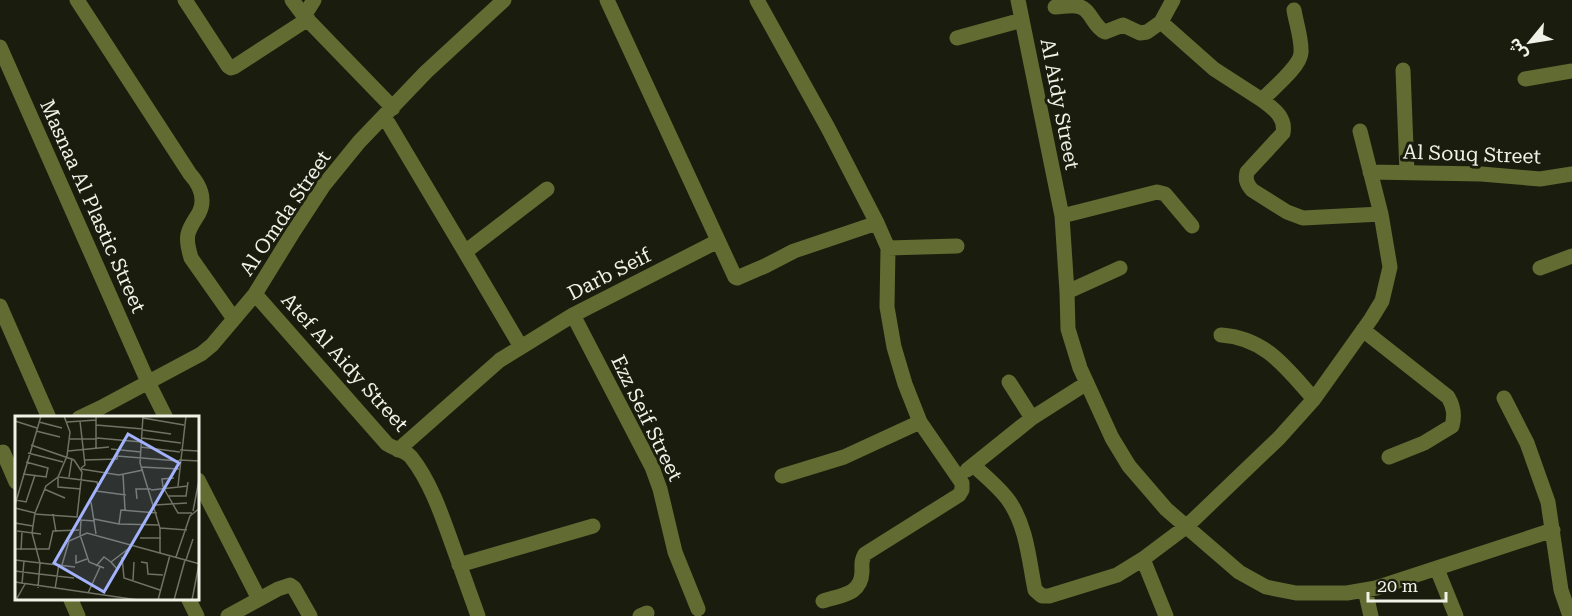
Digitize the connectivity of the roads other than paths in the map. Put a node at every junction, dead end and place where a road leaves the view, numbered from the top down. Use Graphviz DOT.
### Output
graph roads {
  1 [pos="77,0"];
  2 [pos="185,0"];
  3 [pos="292,0"];
  4 [pos="314,0"];
  5 [pos="504,0"];
  6 [pos="607,0"];
  7 [pos="758,0"];
  8 [pos="1018,0"];
  9 [pos="1173,0"];
  10 [pos="1055,7"];
  11 [pos="1294,10"];
  12 [pos="306,17"];
  13 [pos="1022,20"];
  14 [pos="1161,22"];
  15 [pos="957,38"];
  16 [pos="0,47"];
  17 [pos="1403,70"];
  18 [pos="1572,71"];
  19 [pos="1524,79"];
  20 [pos="1262,100"];
  21 [pos="388,112"];
  22 [pos="1360,131"];
  23 [pos="1370,172"];
  24 [pos="1407,173"];
  25 [pos="1572,174"];
  26 [pos="548,189"];
  27 [pos="1381,214"];
  28 [pos="1062,216"];
  29 [pos="877,224"];
  30 [pos="1192,226"];
  31 [pos="718,242"];
  32 [pos="957,246"];
  33 [pos="888,248"];
  34 [pos="465,252"];
  35 [pos="1572,256"];
  36 [pos="1120,267"];
  37 [pos="1540,268"];
  38 [pos="1067,292"];
  39 [pos="255,294"];
  40 [pos="0,306"];
  41 [pos="573,315"];
  42 [pos="234,319"];
  43 [pos="1363,330"];
  44 [pos="1221,335"];
  45 [pos="521,346"];
  46 [pos="148,382"];
  47 [pos="1009,382"];
  48 [pos="1087,383"];
  49 [pos="1314,399"];
  50 [pos="1504,399"];
  51 [pos="103,413"];
  52 [pos="48,416"];
  53 [pos="88,416"];
  54 [pos="165,416"];
  55 [pos="1032,418"];
  56 [pos="920,422"];
  57 [pos="398,450"];
  58 [pos="6,451"];
  59 [pos="1389,457"];
  60 [pos="973,465"];
  61 [pos="782,476"];
  62 [pos="957,477"];
  63 [pos="15,479"];
  64 [pos="200,484"];
  65 [pos="593,526"];
  66 [pos="1187,526"];
  67 [pos="1552,530"];
  68 [pos="1572,556"];
  69 [pos="1143,559"];
  70 [pos="1556,561"];
  71 [pos="459,565"];
  72 [pos="1437,568"];
  73 [pos="1365,590"];
  74 [pos="260,599"];
  75 [pos="71,601"];
  76 [pos="190,601"];
  77 [pos="823,601"];
  78 [pos="698,609"];
  79 [pos="78,616"];
  80 [pos="197,616"];
  81 [pos="228,616"];
  82 [pos="310,616"];
  83 [pos="478,616"];
  84 [pos="1166,616"];
  85 [pos="1371,616"];
  86 [pos="1456,616"];
  87 [pos="1570,616"];
  1 -- 42 [label="street"];
  2 -- 12 [label="street"];
  3 -- 12 [label="street"];
  4 -- 12 [label="street"];
  5 -- 21 [label="street, Al Omda Street"];
  6 -- 31 [label="street"];
  7 -- 29 [label="street"];
  8 -- 13 [label="street, Al Aidy Street"];
  9 -- 14 [label="street"];
  10 -- 14 [label="street"];
  11 -- 20 [label="street"];
  12 -- 21 [label="street"];
  13 -- 15 [label="street"];
  13 -- 28 [label="street, Al Aidy Street"];
  14 -- 20 [label="street"];
  16 -- 46 [label="street, Masnaa Al Plastic Street"];
  17 -- 24 [label="street"];
  18 -- 19 [label="street"];
  20 -- 27 [label="street"];
  21 -- 34 [label="street"];
  21 -- 39 [label="street, Al Omda Street"];
  22 -- 23 [label="street"];
  23 -- 24 [label="street, Al Souq Street"];
  23 -- 27 [label="street"];
  24 -- 25 [label="street, Al Souq Street"];
  26 -- 34 [label="street"];
  27 -- 43 [label="street"];
  28 -- 30 [label="street"];
  28 -- 38 [label="street, Al Aidy Street"];
  29 -- 31 [label="street"];
  29 -- 33 [label="street"];
  31 -- 41 [label="street, Darb Seif"];
  32 -- 33 [label="street"];
  33 -- 56 [label="street"];
  34 -- 45 [label="street"];
  35 -- 37 [label="street"];
  36 -- 38 [label="street"];
  38 -- 48 [label="street, Al Aidy Street"];
  39 -- 42 [label="street, Al Omda Street"];
  39 -- 57 [label="street, Atef Al Aidy Street"];
  40 -- 52 [label="street"];
  41 -- 45 [label="street, Darb Seif"];
  41 -- 78 [label="street, Ezz Seif Street"];
  42 -- 46 [label="street, Al Omda Street"];
  43 -- 49 [label="street"];
  43 -- 59 [label="street"];
  44 -- 49 [label="street"];
  45 -- 57 [label="street, Darb Seif"];
  46 -- 51 [label="street, Al Omda Street"];
  46 -- 54 [label="street, Masnaa Al Plastic Street"];
  47 -- 55 [label="street"];
  48 -- 55 [label="street"];
  48 -- 66 [label="street, Al Aidy Street"];
  49 -- 66 [label="street"];
  50 -- 67 [label="street"];
  51 -- 53 [label="street, Al Omda Street"];
  55 -- 60 [label="street"];
  56 -- 61 [label="street"];
  56 -- 62 [label="street"];
  57 -- 71 [label="street, Atef Al Aidy Street"];
  58 -- 63 [label="street"];
  60 -- 62 [label="street"];
  60 -- 69 [label="street"];
  62 -- 77 [label="street"];
  64 -- 74 [label="street"];
  65 -- 71 [label="street"];
  66 -- 69 [label="street"];
  66 -- 73 [label="street, Al Aidy Street"];
  67 -- 70 [label="street"];
  67 -- 72 [label="street, Al Aidy Street"];
  68 -- 70 [label="street"];
  69 -- 84 [label="street"];
  70 -- 87 [label="street"];
  71 -- 83 [label="street, Atef Al Aidy Street"];
  72 -- 73 [label="street, Al Aidy Street"];
  72 -- 86 [label="street"];
  73 -- 85 [label="street"];
  74 -- 81 [label="street"];
  74 -- 82 [label="street"];
  75 -- 79 [label="street"];
  76 -- 80 [label="street"];
}
